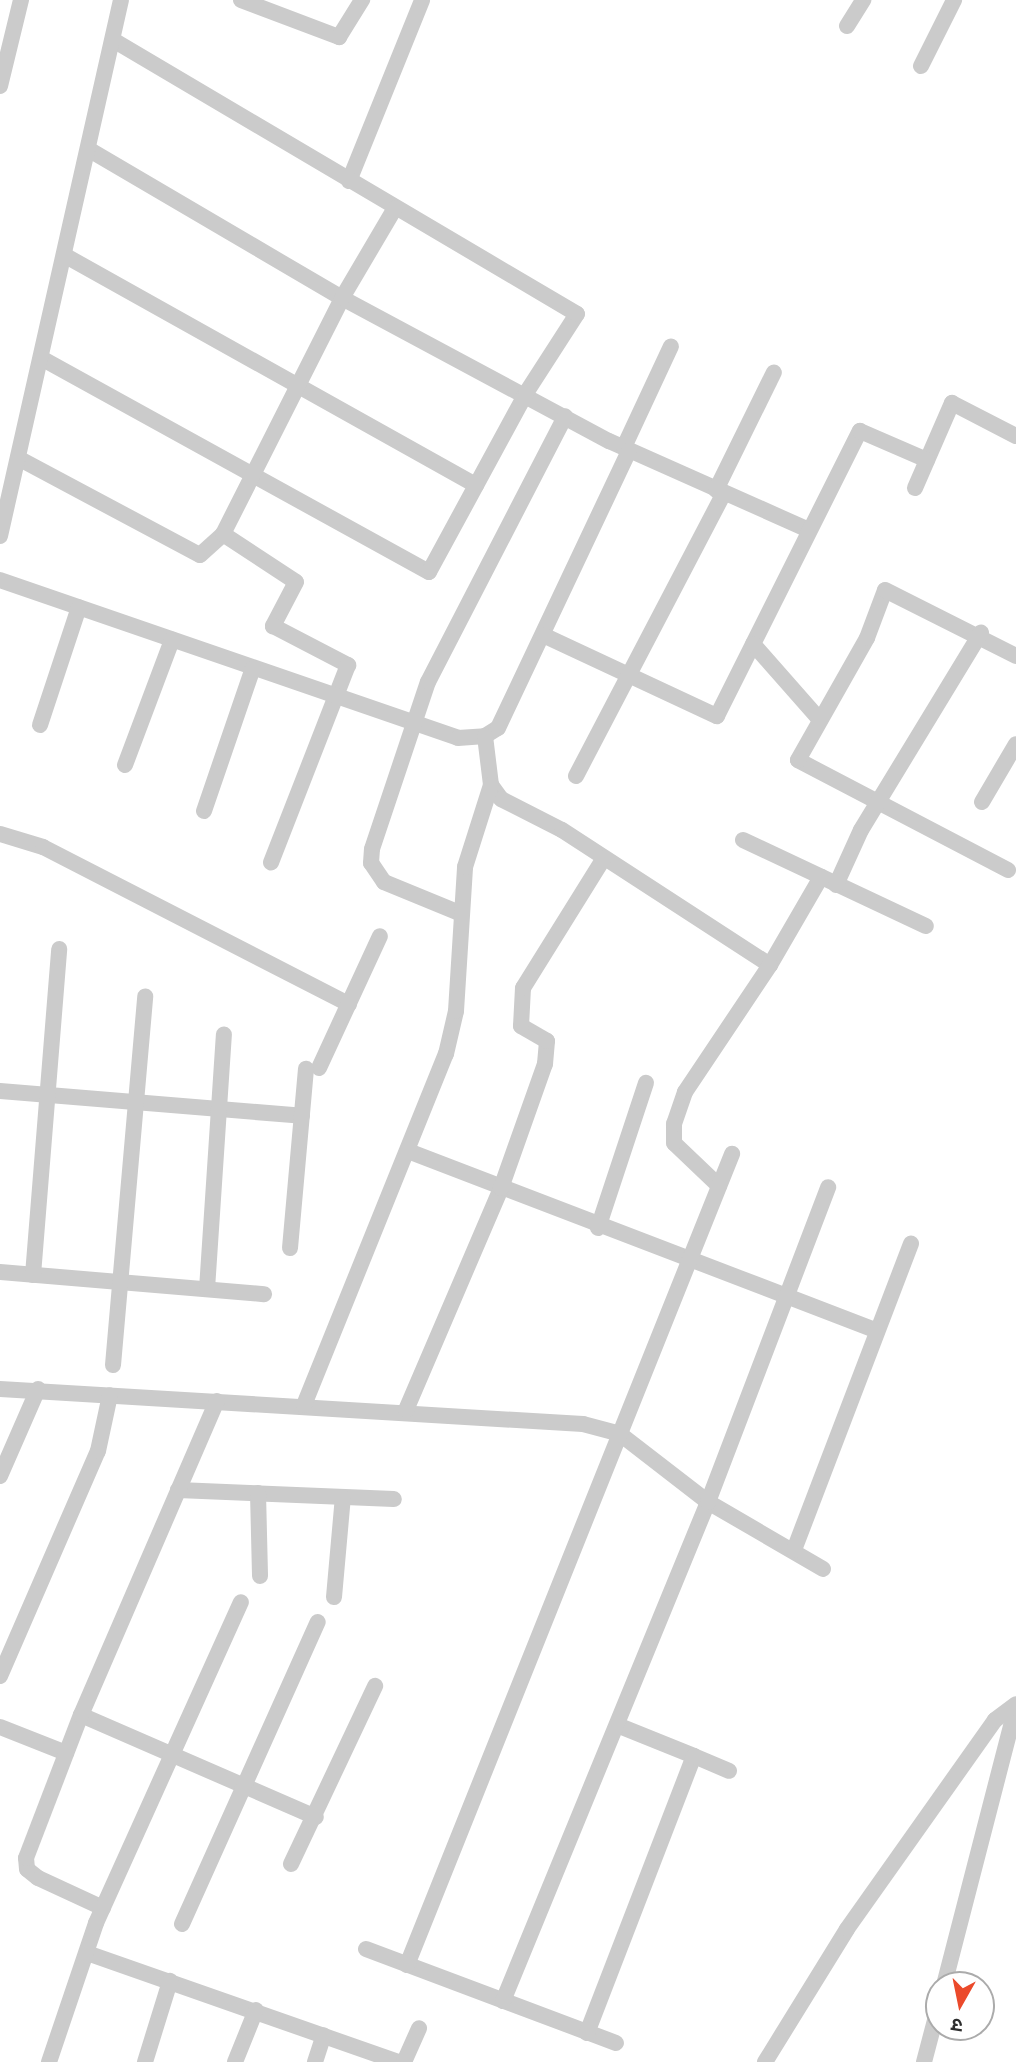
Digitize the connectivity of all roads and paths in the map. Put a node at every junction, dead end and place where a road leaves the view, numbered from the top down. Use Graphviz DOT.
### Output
graph roads {
  1 [pos="21,0"];
  2 [pos="121,0"];
  3 [pos="242,0"];
  4 [pos="362,0"];
  5 [pos="422,0"];
  6 [pos="863,0"];
  7 [pos="954,0"];
  8 [pos="275,6"];
  9 [pos="847,26"];
  10 [pos="113,40"];
  11 [pos="5,46"];
  12 [pos="921,66"];
  13 [pos="0,86"];
  14 [pos="88,149"];
  15 [pos="349,181"];
  16 [pos="396,208"];
  17 [pos="64,255"];
  18 [pos="342,298"];
  19 [pos="671,346"];
  20 [pos="41,358"];
  21 [pos="774,372"];
  22 [pos="298,385"];
  23 [pos="526,393"];
  24 [pos="565,416"];
  25 [pos="1016,436"];
  26 [pos="626,449"];
  27 [pos="18,458"];
  28 [pos="927,460"];
  29 [pos="252,475"];
  30 [pos="476,485"];
  31 [pos="915,488"];
  32 [pos="720,491"];
  33 [pos="1,530"];
  34 [pos="809,530"];
  35 [pos="223,534"];
  36 [pos="0,580"];
  37 [pos="79,607"];
  38 [pos="981,633"];
  39 [pos="543,635"];
  40 [pos="172,640"];
  41 [pos="753,644"];
  42 [pos="1016,655"];
  43 [pos="253,668"];
  44 [pos="632,676"];
  45 [pos="336,698"];
  46 [pos="820,720"];
  47 [pos="416,724"];
  48 [pos="40,725"];
  49 [pos="485,736"];
  50 [pos="1016,744"];
  51 [pos="125,765"];
  52 [pos="576,776"];
  53 [pos="491,785"];
  54 [pos="982,802"];
  55 [pos="880,807"];
  56 [pos="204,811"];
  57 [pos="0,834"];
  58 [pos="743,840"];
  59 [pos="604,858"];
  60 [pos="271,862"];
  61 [pos="1008,870"];
  62 [pos="821,877"];
  63 [pos="836,885"];
  64 [pos="457,912"];
  65 [pos="926,926"];
  66 [pos="380,936"];
  67 [pos="59,949"];
  68 [pos="770,965"];
  69 [pos="145,996"];
  70 [pos="349,1004"];
  71 [pos="224,1035"];
  72 [pos="646,1083"];
  73 [pos="0,1091"];
  74 [pos="47,1095"];
  75 [pos="136,1103"];
  76 [pos="220,1110"];
  77 [pos="302,1116"];
  78 [pos="408,1151"];
  79 [pos="732,1154"];
  80 [pos="719,1186"];
  81 [pos="828,1187"];
  82 [pos="501,1188"];
  83 [pos="598,1228"];
  84 [pos="911,1244"];
  85 [pos="290,1248"];
  86 [pos="688,1261"];
  87 [pos="0,1272"];
  88 [pos="33,1275"];
  89 [pos="122,1283"];
  90 [pos="207,1290"];
  91 [pos="264,1294"];
  92 [pos="783,1296"];
  93 [pos="875,1330"];
  94 [pos="113,1365"];
  95 [pos="0,1389"];
  96 [pos="38,1389"];
  97 [pos="110,1395"];
  98 [pos="217,1401"];
  99 [pos="304,1405"];
  100 [pos="406,1410"];
  101 [pos="620,1434"];
  102 [pos="0,1476"];
  103 [pos="178,1490"];
  104 [pos="258,1493"];
  105 [pos="343,1497"];
  106 [pos="394,1499"];
  107 [pos="708,1502"];
  108 [pos="794,1550"];
  109 [pos="823,1569"];
  110 [pos="260,1577"];
  111 [pos="334,1597"];
  112 [pos="241,1602"];
  113 [pos="318,1622"];
  114 [pos="0,1676"];
  115 [pos="375,1686"];
  116 [pos="1016,1705"];
  117 [pos="81,1714"];
  118 [pos="617,1725"];
  119 [pos="0,1727"];
  120 [pos="66,1753"];
  121 [pos="170,1753"];
  122 [pos="694,1756"];
  123 [pos="729,1771"];
  124 [pos="242,1785"];
  125 [pos="316,1817"];
  126 [pos="291,1864"];
  127 [pos="103,1908"];
  128 [pos="182,1924"];
  129 [pos="366,1949"];
  130 [pos="87,1954"];
  131 [pos="407,1965"];
  132 [pos="948,1971"];
  133 [pos="170,1981"];
  134 [pos="503,2001"];
  135 [pos="256,2010"];
  136 [pos="419,2028"];
  137 [pos="587,2033"];
  138 [pos="324,2035"];
  139 [pos="930,2041"];
  140 [pos="615,2043"];
  141 [pos="48,2062"];
  142 [pos="145,2062"];
  143 [pos="235,2062"];
  144 [pos="315,2062"];
  145 [pos="398,2062"];
  146 [pos="404,2062"];
  147 [pos="765,2062"];
  148 [pos="925,2062"];
  1 -- 11 [label="street"];
  2 -- 10 [label="street"];
  3 -- 8 [label="street"];
  4 -- 8 [label="street"];
  5 -- 15 [label="street"];
  6 -- 9 [label="street"];
  7 -- 12 [label="street"];
  10 -- 14 [label="street"];
  10 -- 15 [label="street"];
  11 -- 13 [label="street"];
  14 -- 17 [label="street"];
  14 -- 18 [label="street"];
  15 -- 16 [label="street"];
  16 -- 18 [label="street"];
  16 -- 23 [label="street"];
  17 -- 20 [label="street"];
  17 -- 22 [label="street"];
  18 -- 22 [label="street"];
  18 -- 23 [label="street"];
  19 -- 26 [label="street"];
  20 -- 27 [label="street"];
  20 -- 29 [label="street"];
  21 -- 32 [label="street"];
  22 -- 29 [label="street"];
  22 -- 30 [label="street"];
  23 -- 24 [label="street"];
  23 -- 30 [label="street"];
  24 -- 26 [label="street"];
  24 -- 47 [label="street"];
  25 -- 28 [label="street"];
  26 -- 32 [label="street"];
  26 -- 39 [label="street"];
  27 -- 33 [label="street"];
  27 -- 35 [label="street"];
  28 -- 31 [label="street"];
  28 -- 34 [label="street"];
  29 -- 30 [label="street"];
  29 -- 35 [label="street"];
  32 -- 34 [label="street"];
  32 -- 44 [label="street"];
  34 -- 41 [label="street"];
  35 -- 45 [label="street"];
  36 -- 37 [label="street"];
  37 -- 40 [label="street"];
  37 -- 48 [label="street"];
  38 -- 42 [label="street"];
  38 -- 46 [label="street"];
  38 -- 55 [label="street"];
  39 -- 44 [label="street"];
  39 -- 49 [label="street"];
  40 -- 43 [label="street"];
  40 -- 51 [label="street"];
  41 -- 44 [label="street"];
  41 -- 46 [label="street"];
  43 -- 45 [label="street"];
  43 -- 56 [label="street"];
  44 -- 52 [label="street"];
  45 -- 47 [label="street"];
  45 -- 60 [label="street"];
  46 -- 55 [label="street"];
  47 -- 49 [label="street"];
  47 -- 64 [label="street"];
  49 -- 53 [label="street"];
  50 -- 54 [label="street"];
  53 -- 59 [label="street"];
  53 -- 64 [label="street"];
  55 -- 61 [label="street"];
  55 -- 63 [label="street"];
  57 -- 70 [label="street"];
  58 -- 62 [label="street"];
  59 -- 68 [label="street"];
  59 -- 82 [label="street"];
  62 -- 63 [label="street"];
  62 -- 68 [label="street"];
  63 -- 65 [label="street"];
  64 -- 78 [label="street"];
  66 -- 70 [label="street"];
  67 -- 74 [label="street"];
  68 -- 80 [label="street"];
  69 -- 75 [label="street"];
  70 -- 77 [label="street"];
  71 -- 76 [label="street"];
  72 -- 83 [label="street"];
  73 -- 74 [label="street"];
  74 -- 75 [label="street"];
  74 -- 88 [label="street"];
  75 -- 76 [label="street"];
  75 -- 89 [label="street"];
  76 -- 77 [label="street"];
  76 -- 90 [label="street"];
  77 -- 85 [label="street"];
  78 -- 82 [label="street"];
  78 -- 99 [label="street"];
  79 -- 80 [label="street"];
  80 -- 86 [label="street"];
  81 -- 92 [label="street"];
  82 -- 83 [label="street"];
  82 -- 100 [label="street"];
  83 -- 86 [label="street"];
  84 -- 93 [label="street"];
  86 -- 92 [label="street"];
  86 -- 101 [label="street"];
  87 -- 88 [label="street"];
  88 -- 89 [label="street"];
  89 -- 90 [label="street"];
  89 -- 94 [label="street"];
  90 -- 91 [label="street"];
  92 -- 93 [label="street"];
  92 -- 107 [label="street"];
  93 -- 108 [label="street"];
  95 -- 96 [label="street"];
  96 -- 97 [label="street"];
  96 -- 102 [label="street"];
  97 -- 98 [label="street"];
  97 -- 114 [label="street"];
  98 -- 99 [label="street"];
  98 -- 103 [label="street"];
  99 -- 100 [label="street"];
  100 -- 101 [label="street"];
  101 -- 107 [label="street"];
  101 -- 131 [label="street"];
  103 -- 104 [label="street"];
  103 -- 117 [label="street"];
  104 -- 105 [label="street"];
  104 -- 110 [label="street"];
  105 -- 106 [label="street"];
  105 -- 111 [label="street"];
  107 -- 108 [label="street"];
  107 -- 118 [label="street"];
  108 -- 109 [label="street"];
  112 -- 121 [label="street"];
  113 -- 124 [label="street"];
  115 -- 125 [label="street"];
  116 -- 132 [label="street"];
  116 -- 147 [label="street"];
  117 -- 120 [label="street"];
  117 -- 121 [label="street"];
  118 -- 122 [label="street"];
  118 -- 134 [label="street"];
  119 -- 120 [label="street"];
  120 -- 127 [label="street"];
  121 -- 124 [label="street"];
  121 -- 127 [label="street"];
  122 -- 123 [label="street"];
  122 -- 137 [label="street"];
  124 -- 125 [label="street"];
  124 -- 128 [label="street"];
  125 -- 126 [label="street"];
  127 -- 130 [label="street"];
  129 -- 131 [label="street"];
  130 -- 133 [label="street"];
  130 -- 141 [label="street"];
  131 -- 134 [label="street"];
  133 -- 135 [label="street"];
  133 -- 142 [label="street"];
  134 -- 137 [label="street"];
  135 -- 138 [label="street"];
  135 -- 143 [label="street"];
  136 -- 146 [label="street"];
  137 -- 140 [label="street"];
  138 -- 144 [label="street"];
  138 -- 145 [label="street"];
  139 -- 148 [label="street"];
}
